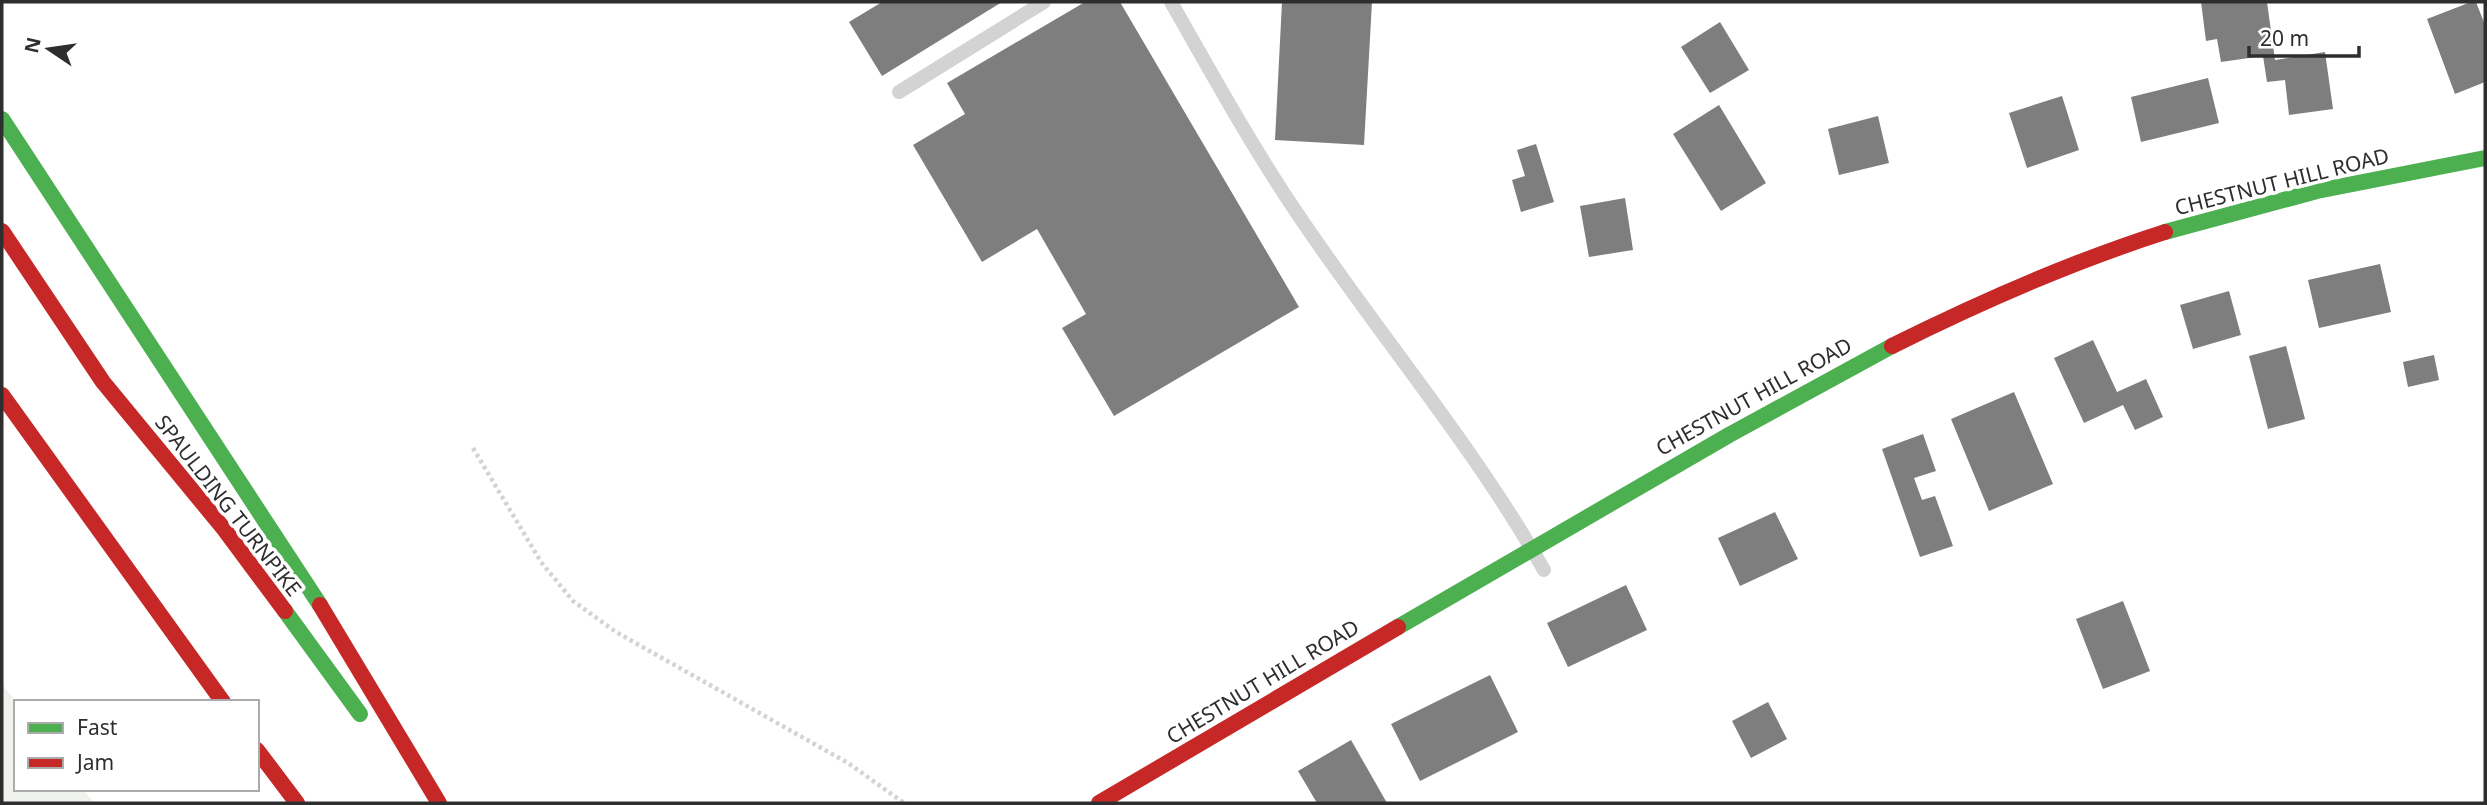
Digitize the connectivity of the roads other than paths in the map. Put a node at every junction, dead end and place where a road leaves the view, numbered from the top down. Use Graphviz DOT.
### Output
graph roads {
  1 [pos="1044,2"];
  2 [pos="1171,2"];
  3 [pos="899,92"];
  4 [pos="2,119"];
  5 [pos="2485,158"];
  6 [pos="2,230"];
  7 [pos="2,395"];
  8 [pos="1531,548"];
  9 [pos="1544,570"];
  10 [pos="222,700"];
  11 [pos="369,726"];
  12 [pos="259,753"];
  13 [pos="393,759"];
  14 [pos="297,803"];
  15 [pos="426,803"];
  16 [pos="439,803"];
  17 [pos="1099,803"];
  1 -- 3 [label="lane"];
  2 -- 8 [label="lane"];
  4 -- 16 [label="main road"];
  5 -- 8 [label="main road, CHESTNUT HILL ROAD"];
  6 -- 11 [label="main road, SPAULDING TURNPIKE"];
  7 -- 10 [label="main road"];
  8 -- 9 [label="lane"];
  8 -- 17 [label="main road, CHESTNUT HILL ROAD"];
  12 -- 14 [label="main road"];
  13 -- 15 [label="main road"];
}
